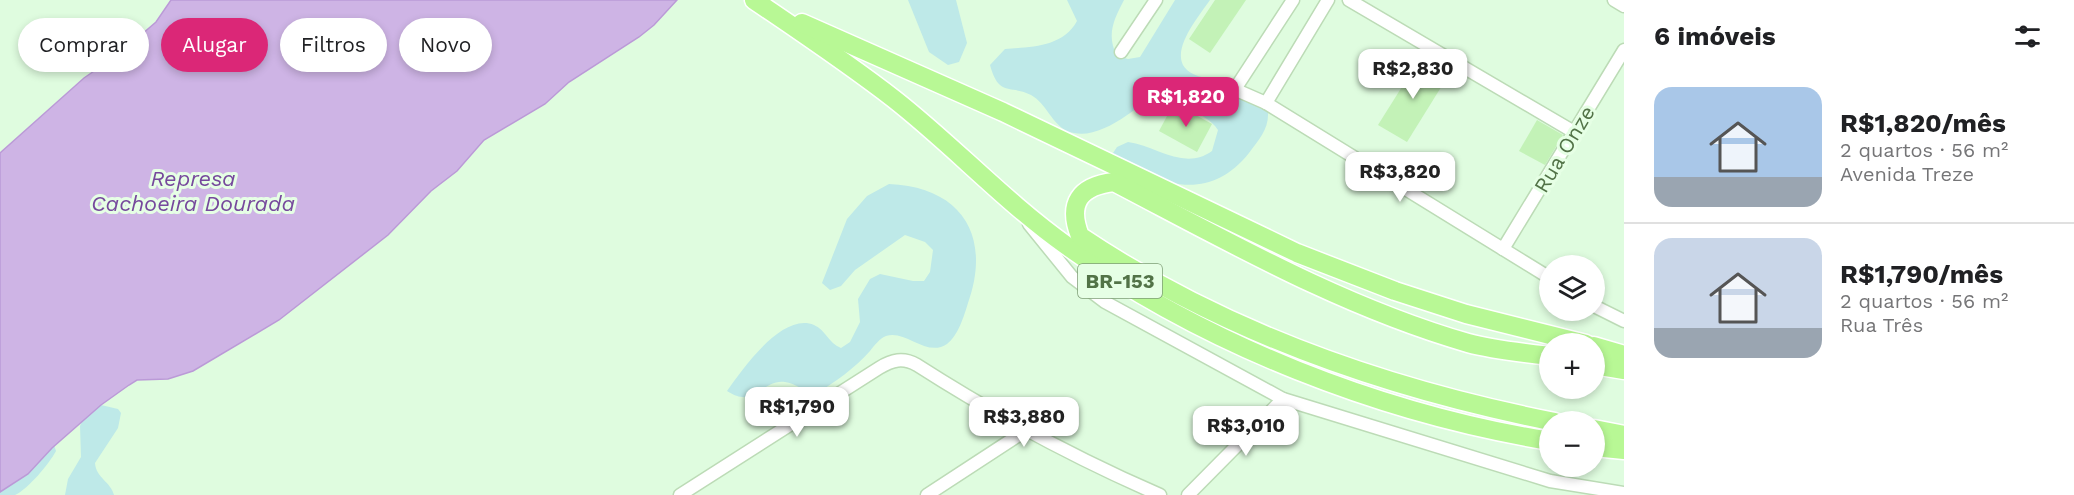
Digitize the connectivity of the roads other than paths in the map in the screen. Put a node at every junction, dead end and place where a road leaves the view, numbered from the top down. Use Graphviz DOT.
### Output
graph roads {
  1 [pos="754,0"];
  2 [pos="1155,0"];
  3 [pos="1293,0"];
  4 [pos="1328,0"];
  5 [pos="1349,0"];
  6 [pos="1614,0"];
  7 [pos="1624,6"];
  8 [pos="1624,50"];
  9 [pos="1121,52"];
  10 [pos="1234,88"];
  11 [pos="1266,103"];
  12 [pos="1224,106"];
  13 [pos="1574,132"];
  14 [pos="1015,206"];
  15 [pos="1503,249"];
  16 [pos="1539,271"];
  17 [pos="1605,312"];
  18 [pos="1624,321"];
  19 [pos="1542,333"];
  20 [pos="1605,349"];
  21 [pos="1539,354"];
  22 [pos="1624,355"];
  23 [pos="1605,367"];
  24 [pos="1624,370"];
  25 [pos="1283,399"];
  26 [pos="1539,418"];
  27 [pos="1025,431"];
  28 [pos="1605,431"];
  29 [pos="1624,435"];
  30 [pos="1539,439"];
  31 [pos="1605,448"];
  32 [pos="1624,450"];
  33 [pos="1624,493"];
  34 [pos="680,495"];
  35 [pos="927,495"];
  36 [pos="1160,495"];
  37 [pos="1188,495"];
  1 -- 14 [label="highway, BR-153"];
  1 -- 19 [label="highway, BR-153"];
  2 -- 9 [label="street"];
  3 -- 10 [label="street"];
  4 -- 11 [label="street"];
  5 -- 13 [label="street"];
  6 -- 7 [label="street"];
  8 -- 13 [label="street, Rua Onze"];
  10 -- 11 [label="street"];
  10 -- 12 [label="street"];
  11 -- 15 [label="street"];
  13 -- 15 [label="street, Rua Onze"];
  14 -- 25 [label="street"];
  14 -- 30 [label="highway, BR-153"];
  15 -- 16 [label="street"];
  17 -- 18 [label="street"];
  20 -- 22 [label="highway"];
  21 -- 26 [label="highway"];
  23 -- 24 [label="highway"];
  25 -- 33 [label="street"];
  25 -- 37 [label="street"];
  27 -- 34 [label="street"];
  27 -- 35 [label="street"];
  27 -- 36 [label="street"];
  28 -- 29 [label="highway"];
  31 -- 32 [label="highway"];
}
